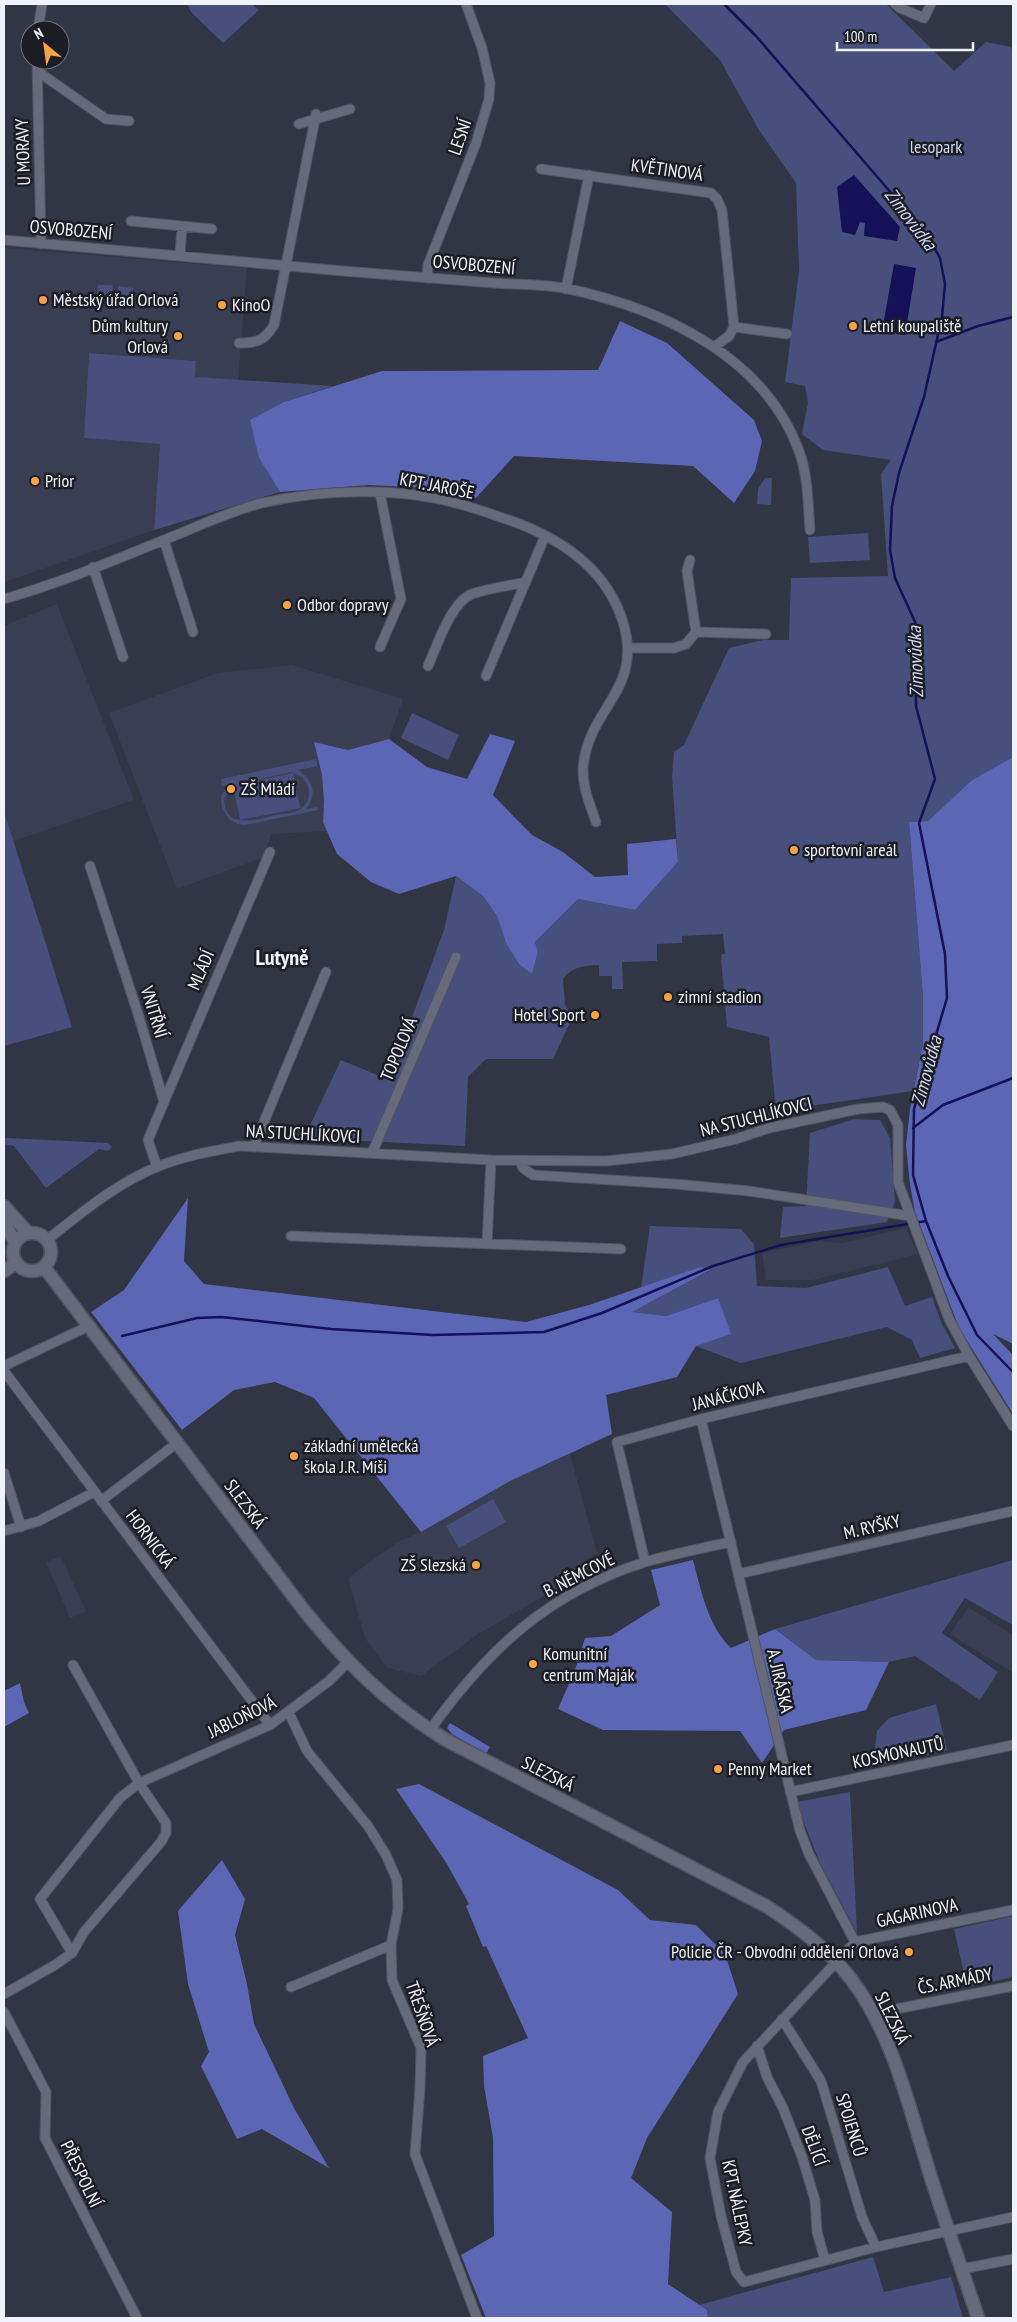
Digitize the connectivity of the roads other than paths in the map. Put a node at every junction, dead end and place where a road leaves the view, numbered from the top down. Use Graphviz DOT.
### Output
graph roads {
  1 [pos="42,4"];
  2 [pos="466,4"];
  3 [pos="895,4"];
  4 [pos="931,4"];
  5 [pos="40,20"];
  6 [pos="37,71"];
  7 [pos="350,109"];
  8 [pos="315,117"];
  9 [pos="130,121"];
  10 [pos="300,124"];
  11 [pos="541,170"];
  12 [pos="589,175"];
  13 [pos="131,221"];
  14 [pos="182,226"];
  15 [pos="212,228"];
  16 [pos="4,240"];
  17 [pos="42,244"];
  18 [pos="180,256"];
  19 [pos="285,266"];
  20 [pos="427,278"];
  21 [pos="566,289"];
  22 [pos="734,327"];
  23 [pos="787,334"];
  24 [pos="239,343"];
  25 [pos="714,347"];
  26 [pos="380,493"];
  27 [pos="810,530"];
  28 [pos="545,536"];
  29 [pos="164,540"];
  30 [pos="690,560"];
  31 [pos="94,567"];
  32 [pos="526,582"];
  33 [pos="4,599"];
  34 [pos="193,632"];
  35 [pos="696,632"];
  36 [pos="766,634"];
  37 [pos="380,647"];
  38 [pos="629,648"];
  39 [pos="123,657"];
  40 [pos="428,666"];
  41 [pos="486,676"];
  42 [pos="596,822"];
  43 [pos="270,852"];
  44 [pos="90,866"];
  45 [pos="456,957"];
  46 [pos="326,972"];
  47 [pos="164,1102"];
  48 [pos="254,1146"];
  49 [pos="372,1153"];
  50 [pos="491,1160"];
  51 [pos="520,1161"];
  52 [pos="157,1167"];
  53 [pos="4,1206"];
  54 [pos="910,1216"];
  55 [pos="4,1222"];
  56 [pos="28,1233"];
  57 [pos="291,1236"];
  58 [pos="47,1240"];
  59 [pos="15,1242"];
  60 [pos="487,1244"];
  61 [pos="621,1249"];
  62 [pos="16,1263"];
  63 [pos="44,1267"];
  64 [pos="4,1271"];
  65 [pos="89,1326"];
  66 [pos="969,1356"];
  67 [pos="4,1366"];
  68 [pos="4,1371"];
  69 [pos="700,1418"];
  70 [pos="1013,1426"];
  71 [pos="177,1443"];
  72 [pos="4,1473"];
  73 [pos="94,1492"];
  74 [pos="101,1501"];
  75 [pos="1013,1510"];
  76 [pos="21,1527"];
  77 [pos="4,1531"];
  78 [pos="731,1542"];
  79 [pos="645,1562"];
  80 [pos="738,1574"];
  81 [pos="348,1662"];
  82 [pos="74,1665"];
  83 [pos="289,1713"];
  84 [pos="270,1725"];
  85 [pos="430,1730"];
  86 [pos="1013,1745"];
  87 [pos="139,1782"];
  88 [pos="790,1792"];
  89 [pos="1013,1910"];
  90 [pos="855,1942"];
  91 [pos="391,1945"];
  92 [pos="72,1952"];
  93 [pos="837,1963"];
  94 [pos="1013,1986"];
  95 [pos="291,1987"];
  96 [pos="4,1994"];
  97 [pos="4,2012"];
  98 [pos="874,2017"];
  99 [pos="782,2018"];
  100 [pos="757,2046"];
  101 [pos="1013,2217"];
  102 [pos="947,2230"];
  103 [pos="876,2247"];
  104 [pos="1013,2259"];
  105 [pos="825,2260"];
  106 [pos="962,2269"];
  107 [pos="137,2318"];
  108 [pos="477,2318"];
  109 [pos="978,2318"];
  1 -- 5 [label="street"];
  2 -- 20 [label="street, LESNÍ"];
  3 -- 4 [label="street"];
  6 -- 9 [label="street"];
  6 -- 17 [label="street, U MORAVY"];
  7 -- 8 [label="street"];
  8 -- 10 [label="street"];
  8 -- 19 [label="street"];
  11 -- 12 [label="street, KVĚTINOVÁ"];
  12 -- 21 [label="street"];
  12 -- 22 [label="street, KVĚTINOVÁ"];
  13 -- 14 [label="street"];
  14 -- 15 [label="street"];
  14 -- 18 [label="street"];
  16 -- 17 [label="street, OSVOBOZENÍ"];
  17 -- 18 [label="street, OSVOBOZENÍ"];
  18 -- 19 [label="street, OSVOBOZENÍ"];
  19 -- 20 [label="street, OSVOBOZENÍ"];
  19 -- 24 [label="street"];
  20 -- 21 [label="street, OSVOBOZENÍ"];
  21 -- 25 [label="street, OSVOBOZENÍ"];
  22 -- 23 [label="street"];
  22 -- 25 [label="street"];
  25 -- 27 [label="street, OSVOBOZENÍ"];
  26 -- 28 [label="street, KPT. JAROŠE"];
  26 -- 29 [label="street, KPT. JAROŠE"];
  26 -- 37 [label="street"];
  28 -- 32 [label="street"];
  28 -- 38 [label="street, KPT. JAROŠE"];
  29 -- 31 [label="street, KPT. JAROŠE"];
  29 -- 34 [label="street"];
  30 -- 35 [label="street"];
  31 -- 33 [label="street, KPT. JAROŠE"];
  31 -- 39 [label="street"];
  32 -- 40 [label="street"];
  32 -- 41 [label="street"];
  35 -- 36 [label="street"];
  35 -- 38 [label="street"];
  38 -- 42 [label="street, KPT. JAROŠE"];
  43 -- 47 [label="street, MLÁDÍ"];
  44 -- 47 [label="street, VNITŘNÍ"];
  45 -- 49 [label="street, TOPOLOVÁ"];
  46 -- 48 [label="street"];
  47 -- 52 [label="street"];
  48 -- 49 [label="street, NA STUCHLÍKOVCI"];
  48 -- 52 [label="street, NA STUCHLÍKOVCI"];
  49 -- 50 [label="street, NA STUCHLÍKOVCI"];
  50 -- 51 [label="street, NA STUCHLÍKOVCI"];
  50 -- 60 [label="street"];
  51 -- 54 [label="street"];
  51 -- 54 [label="street, NA STUCHLÍKOVCI"];
  52 -- 58 [label="street, NA STUCHLÍKOVCI"];
  53 -- 56 [label="street"];
  54 -- 66 [label="street, NA STUCHLÍKOVCI"];
  55 -- 59 [label="street"];
  56 -- 58 [label="street"];
  56 -- 59 [label="street"];
  57 -- 60 [label="street"];
  58 -- 63 [label="street"];
  59 -- 62 [label="street"];
  60 -- 61 [label="street"];
  62 -- 63 [label="street"];
  62 -- 64 [label="street"];
  63 -- 65 [label="street, SLEZSKÁ"];
  65 -- 67 [label="street"];
  65 -- 71 [label="street, SLEZSKÁ"];
  66 -- 69 [label="street, JANÁČKOVA"];
  66 -- 70 [label="street, NA STUCHLÍKOVCI"];
  68 -- 73 [label="street, HORNICKÁ"];
  69 -- 78 [label="street, A. JIRÁSKA"];
  69 -- 79 [label="street, JANÁČKOVA"];
  71 -- 74 [label="street"];
  71 -- 81 [label="street, SLEZSKÁ"];
  72 -- 76 [label="street"];
  73 -- 74 [label="street, HORNICKÁ"];
  73 -- 76 [label="street"];
  74 -- 84 [label="street, HORNICKÁ"];
  75 -- 80 [label="street, M. RYŠKY"];
  76 -- 77 [label="street"];
  78 -- 79 [label="street, B. NĚMCOVÉ"];
  78 -- 80 [label="street, A. JIRÁSKA"];
  79 -- 85 [label="street, B. NĚMCOVÉ"];
  80 -- 88 [label="street, A. JIRÁSKA"];
  81 -- 83 [label="street, JABLOŇOVÁ"];
  81 -- 85 [label="street, SLEZSKÁ"];
  82 -- 87 [label="street"];
  83 -- 84 [label="street, JABLOŇOVÁ"];
  83 -- 91 [label="street, TŘEŠŇOVÁ"];
  84 -- 87 [label="street, JABLOŇOVÁ"];
  85 -- 93 [label="street, SLEZSKÁ"];
  86 -- 88 [label="street, KOSMONAUTŮ"];
  87 -- 92 [label="street"];
  87 -- 92 [label="street, JABLOŇOVÁ"];
  88 -- 90 [label="street, A. JIRÁSKA"];
  89 -- 90 [label="street, GAGARINOVA"];
  90 -- 93 [label="street, GAGARINOVA"];
  91 -- 95 [label="street"];
  91 -- 108 [label="street, TŘEŠŇOVÁ"];
  92 -- 96 [label="street"];
  93 -- 98 [label="street, SLEZSKÁ"];
  93 -- 99 [label="street, KPT. NÁLEPKY"];
  94 -- 98 [label="street, ČS. ARMÁDY"];
  97 -- 107 [label="street, PŘESPOLNÍ"];
  98 -- 102 [label="street, SLEZSKÁ"];
  99 -- 100 [label="street, KPT. NÁLEPKY"];
  99 -- 103 [label="street, SPOJENCŮ"];
  100 -- 105 [label="street, DĚLÍCÍ"];
  100 -- 105 [label="street, KPT. NÁLEPKY"];
  101 -- 102 [label="street"];
  102 -- 103 [label="street, KPT. NÁLEPKY"];
  102 -- 106 [label="street, SLEZSKÁ"];
  103 -- 105 [label="street, KPT. NÁLEPKY"];
  104 -- 106 [label="street"];
  106 -- 109 [label="street, SLEZSKÁ"];
}
